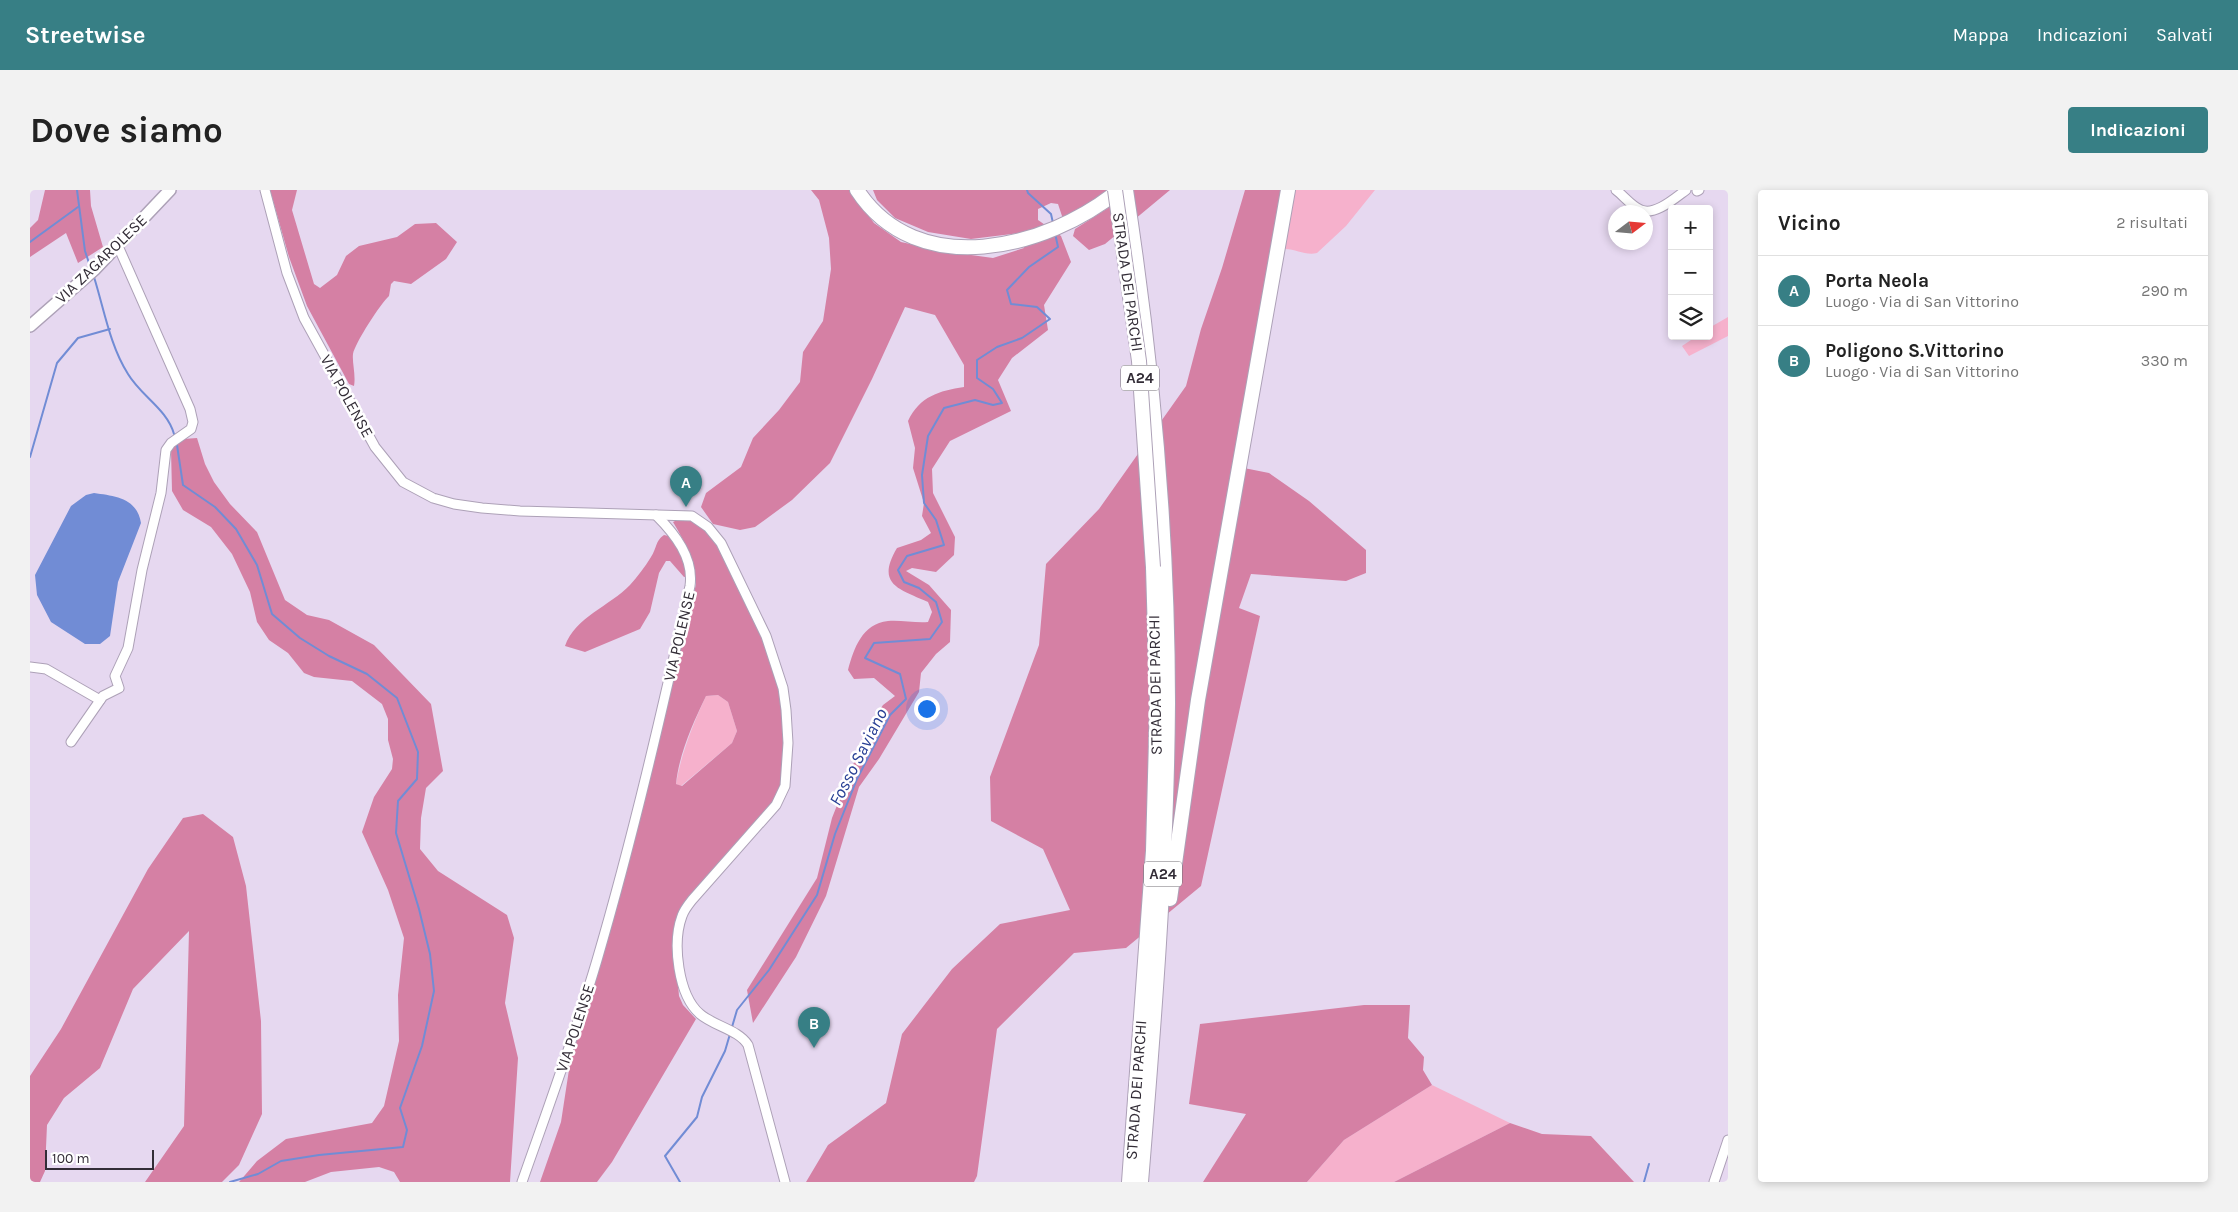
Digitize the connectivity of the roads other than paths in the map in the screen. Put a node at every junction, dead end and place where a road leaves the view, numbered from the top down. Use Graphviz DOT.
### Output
graph roads {
  1 [pos="170,190"];
  2 [pos="264,190"];
  3 [pos="857,190"];
  4 [pos="1117,190"];
  5 [pos="1126,190"];
  6 [pos="1288,190"];
  7 [pos="1616,190"];
  8 [pos="1686,190"];
  9 [pos="118,246"];
  10 [pos="30,326"];
  11 [pos="656,515"];
  12 [pos="1158,566"];
  13 [pos="30,667"];
  14 [pos="100,700"];
  15 [pos="71,742"];
  16 [pos="1155,1007"];
  17 [pos="1728,1140"];
  18 [pos="522,1182"];
  19 [pos="785,1182"];
  20 [pos="1129,1182"];
  21 [pos="1141,1182"];
  22 [pos="1714,1182"];
  1 -- 9 [label="main road, VIA ZAGAROLESE"];
  2 -- 11 [label="street, VIA POLENSE"];
  3 -- 4 [label="highway"];
  4 -- 12 [label="highway, STRADA DEI PARCHI / A24, bridge"];
  5 -- 12 [label="highway, STRADA DEI PARCHI / A24"];
  6 -- 16 [label="highway"];
  7 -- 8 [label="street"];
  9 -- 10 [label="main road, VIA ZAGAROLESE"];
  9 -- 14 [label="street"];
  11 -- 18 [label="street, VIA POLENSE"];
  11 -- 19 [label="street"];
  12 -- 16 [label="highway, STRADA DEI PARCHI / A24"];
  12 -- 20 [label="highway, STRADA DEI PARCHI / A24"];
  13 -- 14 [label="street"];
  14 -- 15 [label="street"];
  16 -- 21 [label="highway, STRADA DEI PARCHI / A24"];
  17 -- 22 [label="street"];
}
